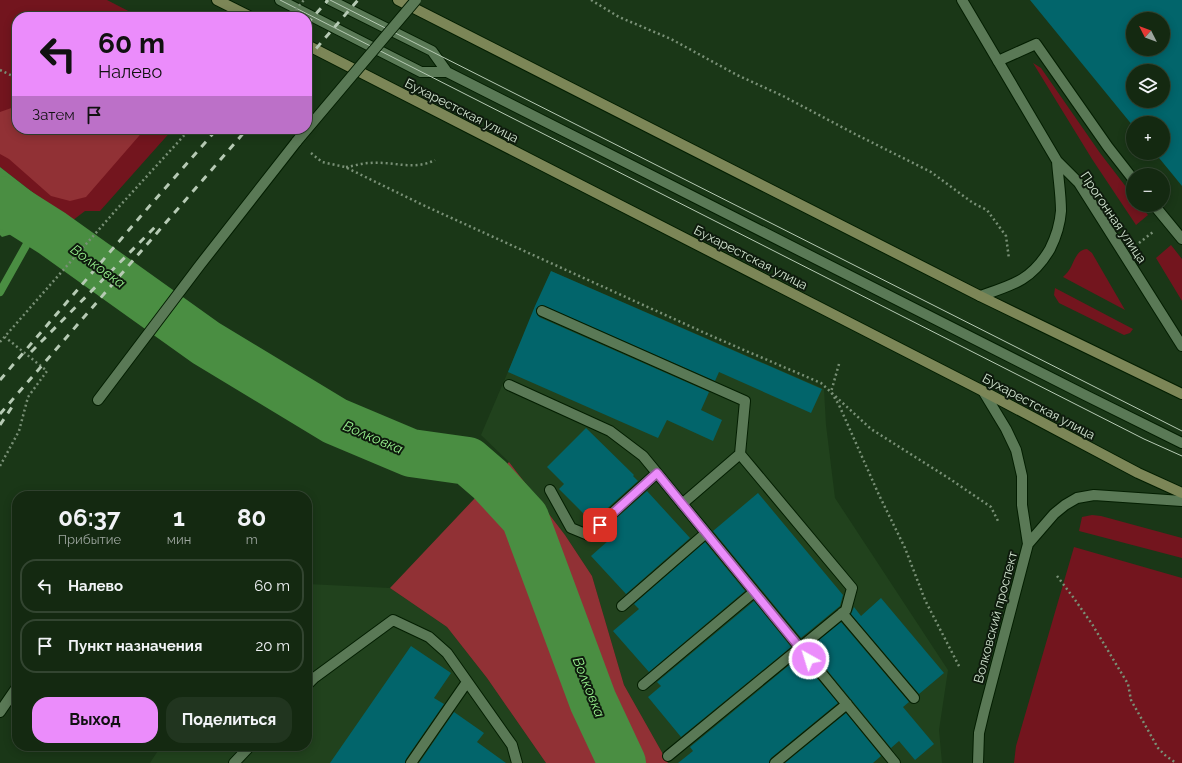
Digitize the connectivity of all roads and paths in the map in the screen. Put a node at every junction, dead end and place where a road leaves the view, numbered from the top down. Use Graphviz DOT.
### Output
graph roads {
  1 [pos="217,0"];
  2 [pos="280,0"];
  3 [pos="304,0"];
  4 [pos="330,0"];
  5 [pos="398,0"];
  6 [pos="416,0"];
  7 [pos="591,0"];
  8 [pos="962,0"];
  9 [pos="241,12"];
  10 [pos="293,12"];
  11 [pos="304,12"];
  12 [pos="312,16"];
  13 [pos="312,48"];
  14 [pos="998,61"];
  15 [pos="0,70"];
  16 [pos="447,72"];
  17 [pos="12,76"];
  18 [pos="312,123"];
  19 [pos="185,134"];
  20 [pos="303,134"];
  21 [pos="297,141"];
  22 [pos="435,160"];
  23 [pos="1057,161"];
  24 [pos="345,167"];
  25 [pos="1126,170"];
  26 [pos="1160,212"];
  27 [pos="1182,239"];
  28 [pos="1009,259"];
  29 [pos="980,296"];
  30 [pos="542,311"];
  31 [pos="5,337"];
  32 [pos="0,342"];
  33 [pos="1182,346"];
  34 [pos="839,364"];
  35 [pos="508,385"];
  36 [pos="983,391"];
  37 [pos="832,392"];
  38 [pos="1182,394"];
  39 [pos="98,400"];
  40 [pos="1182,443"];
  41 [pos="740,454"];
  42 [pos="0,466"];
  43 [pos="657,473"];
  44 [pos="550,490"];
  45 [pos="1182,493"];
  46 [pos="1182,501"];
  47 [pos="682,504"];
  48 [pos="998,521"];
  49 [pos="706,533"];
  50 [pos="1028,544"];
  51 [pos="1057,576"];
  52 [pos="754,592"];
  53 [pos="622,606"];
  54 [pos="842,614"];
  55 [pos="800,648"];
  56 [pos="960,668"];
  57 [pos="312,680"];
  58 [pos="467,682"];
  59 [pos="643,685"];
  60 [pos="12,694"];
  61 [pos="914,698"];
  62 [pos="847,704"];
  63 [pos="0,712"];
  64 [pos="245,751"];
  65 [pos="668,756"];
  66 [pos="892,762"];
  67 [pos="234,763"];
  68 [pos="411,763"];
  69 [pos="516,763"];
  70 [pos="775,763"];
  71 [pos="978,763"];
  72 [pos="1176,763"];
  1 -- 9 [label="main road"];
  2 -- 11 [label="street"];
  3 -- 10 [label="path, bridge"];
  4 -- 16 [label="street"];
  5 -- 29 [label="main road"];
  6 -- 18 [label="street, bridge"];
  7 -- 28 [label="path"];
  8 -- 14 [label="street, Прогонная улица"];
  12 -- 16 [label="street"];
  13 -- 36 [label="main road, Бухарестская улица"];
  14 -- 23 [label="street, Прогонная улица"];
  14 -- 25 [label="street"];
  15 -- 17 [label="path"];
  16 -- 40 [label="street"];
  19 -- 31 [label="path"];
  20 -- 21 [label="street, bridge"];
  21 -- 24 [label="path"];
  21 -- 39 [label="street"];
  22 -- 24 [label="path"];
  23 -- 29 [label="street"];
  23 -- 33 [label="street, Прогонная улица"];
  24 -- 37 [label="path"];
  26 -- 27 [label="street"];
  29 -- 38 [label="main road"];
  30 -- 41 [label="street"];
  31 -- 32 [label="path"];
  31 -- 42 [label="path"];
  34 -- 37 [label="path"];
  35 -- 43 [label="street"];
  36 -- 45 [label="main road, Бухарестская улица"];
  36 -- 50 [label="street, Волковский проспект"];
  37 -- 48 [label="path"];
  37 -- 56 [label="path"];
  41 -- 47 [label="street"];
  41 -- 54 [label="street"];
  43 -- 44 [label="street"];
  43 -- 47 [label="street"];
  46 -- 50 [label="street"];
  47 -- 49 [label="street"];
  49 -- 52 [label="street"];
  49 -- 53 [label="street"];
  50 -- 71 [label="street, Волковский проспект"];
  51 -- 72 [label="path"];
  52 -- 55 [label="street"];
  52 -- 59 [label="street"];
  54 -- 55 [label="street"];
  54 -- 61 [label="street"];
  55 -- 62 [label="street"];
  55 -- 65 [label="street"];
  57 -- 58 [label="street"];
  58 -- 68 [label="street"];
  58 -- 69 [label="street"];
  60 -- 63 [label="street"];
  62 -- 66 [label="street"];
  62 -- 70 [label="street"];
  64 -- 67 [label="street"];
}
